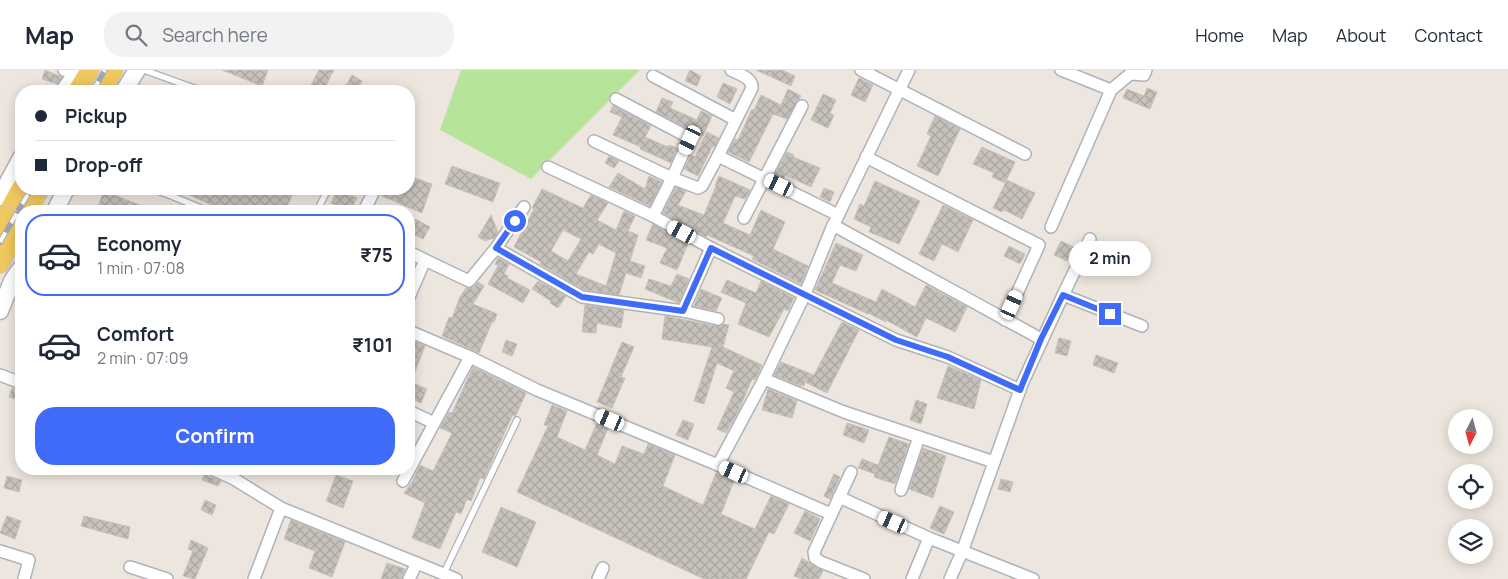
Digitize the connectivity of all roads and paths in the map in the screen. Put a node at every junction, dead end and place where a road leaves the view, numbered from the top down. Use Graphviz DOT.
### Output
graph roads {
  1 [pos="114,70"];
  2 [pos="137,70"];
  3 [pos="144,70"];
  4 [pos="732,70"];
  5 [pos="862,70"];
  6 [pos="909,70"];
  7 [pos="1061,70"];
  8 [pos="1146,70"];
  9 [pos="78,75"];
  10 [pos="653,76"];
  11 [pos="69,85"];
  12 [pos="105,85"];
  13 [pos="128,85"];
  14 [pos="186,85"];
  15 [pos="900,90"];
  16 [pos="1111,90"];
  17 [pos="616,99"];
  18 [pos="802,106"];
  19 [pos="736,120"];
  20 [pos="594,141"];
  21 [pos="1025,154"];
  22 [pos="718,156"];
  23 [pos="866,157"];
  24 [pos="548,166"];
  25 [pos="15,173"];
  26 [pos="672,178"];
  27 [pos="764,178"];
  28 [pos="17,195"];
  29 [pos="176,195"];
  30 [pos="4,201"];
  31 [pos="196,205"];
  32 [pos="524,208"];
  33 [pos="15,209"];
  34 [pos="653,216"];
  35 [pos="744,218"];
  36 [pos="836,220"];
  37 [pos="0,226"];
  38 [pos="1051,227"];
  39 [pos="15,235"];
  40 [pos="1090,238"];
  41 [pos="496,248"];
  42 [pos="711,248"];
  43 [pos="415,255"];
  44 [pos="426,260"];
  45 [pos="0,264"];
  46 [pos="15,284"];
  47 [pos="415,284"];
  48 [pos="805,294"];
  49 [pos="1063,295"];
  50 [pos="0,311"];
  51 [pos="683,311"];
  52 [pos="718,319"];
  53 [pos="1005,320"];
  54 [pos="1142,326"];
  55 [pos="415,334"];
  56 [pos="1041,339"];
  57 [pos="470,357"];
  58 [pos="0,375"];
  59 [pos="764,379"];
  60 [pos="15,381"];
  61 [pos="1020,390"];
  62 [pos="415,414"];
  63 [pos="517,420"];
  64 [pos="434,423"];
  65 [pos="919,437"];
  66 [pos="415,458"];
  67 [pos="994,462"];
  68 [pos="718,465"];
  69 [pos="851,472"];
  70 [pos="225,475"];
  71 [pos="406,475"];
  72 [pos="403,480"];
  73 [pos="901,490"];
  74 [pos="839,497"];
  75 [pos="281,508"];
  76 [pos="831,514"];
  77 [pos="929,538"];
  78 [pos="0,551"];
  79 [pos="962,552"];
  80 [pos="417,563"];
  81 [pos="130,567"];
  82 [pos="603,568"];
  83 [pos="444,574"];
  84 [pos="412,578"];
  85 [pos="24,579"];
  86 [pos="167,579"];
  87 [pos="254,579"];
  88 [pos="456,579"];
  89 [pos="598,579"];
  90 [pos="864,579"];
  91 [pos="912,579"];
  92 [pos="950,579"];
  93 [pos="1032,579"];
  1 -- 12 [label="main road"];
  2 -- 13 [label="street"];
  3 -- 14 [label="lane"];
  4 -- 19 [label="street"];
  5 -- 15 [label="street"];
  6 -- 15 [label="street"];
  7 -- 16 [label="street"];
  8 -- 16 [label="street"];
  9 -- 11 [label="street"];
  10 -- 19 [label="street"];
  15 -- 21 [label="street"];
  15 -- 23 [label="street"];
  16 -- 38 [label="street"];
  17 -- 26 [label="street"];
  18 -- 27 [label="street"];
  19 -- 22 [label="street"];
  20 -- 26 [label="street"];
  22 -- 26 [label="street"];
  22 -- 27 [label="street"];
  23 -- 36 [label="street"];
  23 -- 53 [label="street"];
  24 -- 34 [label="street"];
  25 -- 30 [label="street"];
  26 -- 34 [label="street"];
  27 -- 35 [label="street"];
  27 -- 36 [label="street"];
  28 -- 37 [label="main road"];
  29 -- 31 [label="lane"];
  30 -- 33 [label="path, bridge"];
  32 -- 41 [label="street"];
  34 -- 42 [label="street"];
  36 -- 48 [label="street"];
  36 -- 53 [label="street"];
  39 -- 45 [label="main road"];
  40 -- 49 [label="street"];
  41 -- 44 [label="street"];
  41 -- 51 [label="street"];
  42 -- 48 [label="street"];
  42 -- 51 [label="street"];
  43 -- 44 [label="street"];
  44 -- 47 [label="street"];
  46 -- 50 [label="street"];
  48 -- 59 [label="street"];
  48 -- 61 [label="street"];
  49 -- 54 [label="street"];
  49 -- 56 [label="street"];
  51 -- 52 [label="street"];
  53 -- 56 [label="street"];
  55 -- 57 [label="street"];
  56 -- 61 [label="street"];
  57 -- 64 [label="street"];
  57 -- 68 [label="street"];
  58 -- 60 [label="street"];
  59 -- 65 [label="street"];
  59 -- 68 [label="street"];
  61 -- 67 [label="street"];
  62 -- 64 [label="street"];
  63 -- 83 [label="lane"];
  64 -- 66 [label="street"];
  65 -- 67 [label="street"];
  65 -- 73 [label="street"];
  67 -- 79 [label="street"];
  68 -- 76 [label="street"];
  69 -- 74 [label="street"];
  70 -- 75 [label="street"];
  71 -- 72 [label="street"];
  74 -- 76 [label="street"];
  74 -- 77 [label="street"];
  75 -- 80 [label="street"];
  75 -- 87 [label="street"];
  76 -- 90 [label="street"];
  77 -- 79 [label="street"];
  77 -- 91 [label="street"];
  78 -- 85 [label="street"];
  79 -- 92 [label="street"];
  79 -- 93 [label="street"];
  80 -- 83 [label="street"];
  80 -- 84 [label="street"];
  81 -- 86 [label="street"];
  82 -- 89 [label="street"];
  83 -- 88 [label="street"];
}
